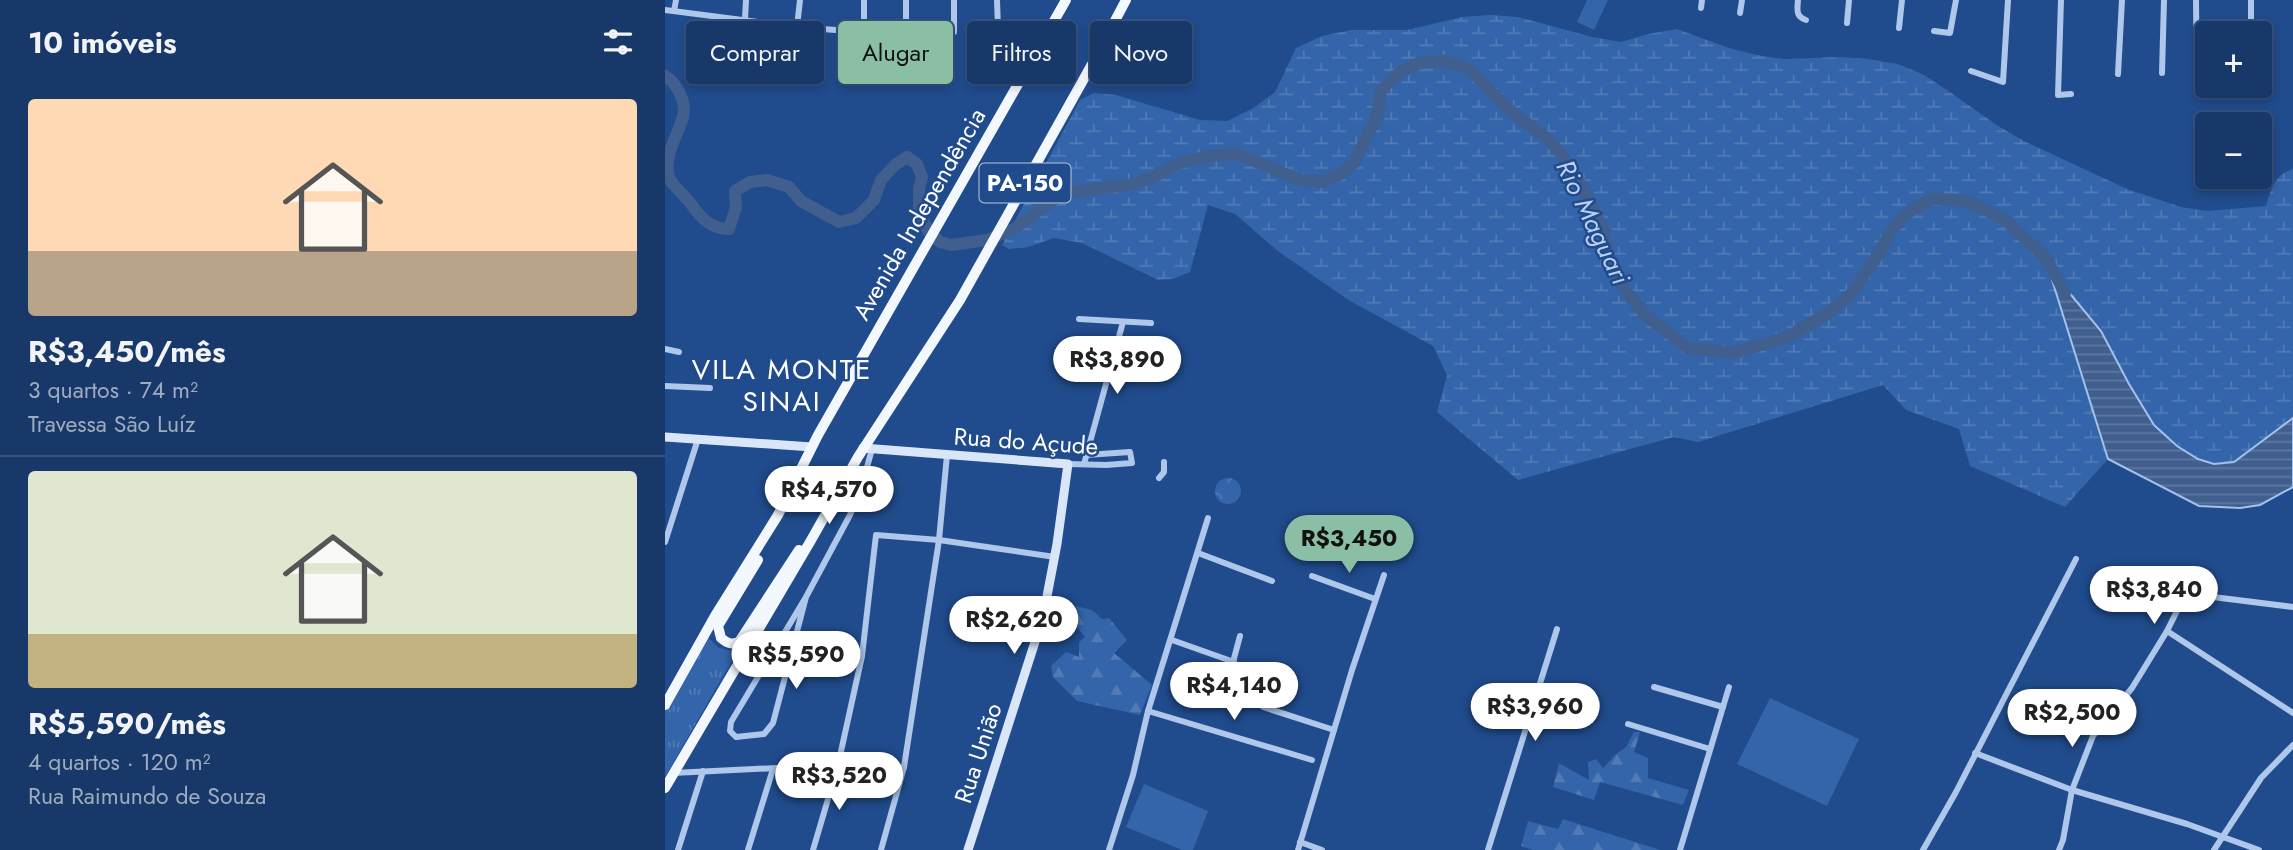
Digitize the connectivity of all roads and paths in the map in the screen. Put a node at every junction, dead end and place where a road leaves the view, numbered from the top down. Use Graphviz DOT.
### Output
graph roads {
  1 [pos="676,0"];
  2 [pos="746,0"];
  3 [pos="800,0"];
  4 [pos="864,0"];
  5 [pos="906,0"];
  6 [pos="954,0"];
  7 [pos="997,0"];
  8 [pos="1066,0"];
  9 [pos="1126,0"];
  10 [pos="1742,0"];
  11 [pos="1798,0"];
  12 [pos="1849,0"];
  13 [pos="1902,0"];
  14 [pos="1956,0"];
  15 [pos="2008,0"];
  16 [pos="2061,0"];
  17 [pos="2122,0"];
  18 [pos="2164,0"];
  19 [pos="2196,0"];
  20 [pos="2251,0"];
  21 [pos="665,10"];
  22 [pos="674,12"];
  23 [pos="1740,13"];
  24 [pos="745,19"];
  25 [pos="1806,20"];
  26 [pos="758,21"];
  27 [pos="798,21"];
  28 [pos="864,21"];
  29 [pos="906,21"];
  30 [pos="998,21"];
  31 [pos="2196,21"];
  32 [pos="2251,21"];
  33 [pos="1847,23"];
  34 [pos="1899,28"];
  35 [pos="1934,31"];
  36 [pos="954,32"];
  37 [pos="1971,71"];
  38 [pos="2162,73"];
  39 [pos="2118,74"];
  40 [pos="2071,93"];
  41 [pos="1079,319"];
  42 [pos="1123,322"];
  43 [pos="1151,323"];
  44 [pos="665,349"];
  45 [pos="679,352"];
  46 [pos="665,386"];
  47 [pos="710,388"];
  48 [pos="665,437"];
  49 [pos="698,439"];
  50 [pos="812,447"];
  51 [pos="868,449"];
  52 [pos="1086,454"];
  53 [pos="947,455"];
  54 [pos="1164,462"];
  55 [pos="1068,464"];
  56 [pos="1084,464"];
  57 [pos="1159,478"];
  58 [pos="778,515"];
  59 [pos="1208,518"];
  60 [pos="939,540"];
  61 [pos="665,542"];
  62 [pos="810,542"];
  63 [pos="1198,553"];
  64 [pos="1055,557"];
  65 [pos="2076,559"];
  66 [pos="1384,575"];
  67 [pos="1312,576"];
  68 [pos="1272,581"];
  69 [pos="806,597"];
  70 [pos="1378,599"];
  71 [pos="2293,607"];
  72 [pos="1557,629"];
  73 [pos="2167,631"];
  74 [pos="1240,636"];
  75 [pos="1172,640"];
  76 [pos="1234,662"];
  77 [pos="1229,677"];
  78 [pos="1654,687"];
  79 [pos="1729,687"];
  80 [pos="665,705"];
  81 [pos="1263,706"];
  82 [pos="1723,707"];
  83 [pos="1148,711"];
  84 [pos="2293,713"];
  85 [pos="1628,724"];
  86 [pos="1334,730"];
  87 [pos="2293,745"];
  88 [pos="1710,749"];
  89 [pos="1975,753"];
  90 [pos="1312,760"];
  91 [pos="838,765"];
  92 [pos="904,767"];
  93 [pos="773,769"];
  94 [pos="703,771"];
  95 [pos="673,773"];
  96 [pos="665,789"];
  97 [pos="2072,790"];
  98 [pos="2223,839"];
  99 [pos="1300,842"];
  100 [pos="678,850"];
  101 [pos="748,850"];
  102 [pos="813,850"];
  103 [pos="881,850"];
  104 [pos="968,850"];
  105 [pos="1109,850"];
  106 [pos="1298,850"];
  107 [pos="1322,850"];
  108 [pos="1488,850"];
  109 [pos="1680,850"];
  110 [pos="1923,850"];
  111 [pos="2059,850"];
  112 [pos="2214,850"];
  113 [pos="2259,850"];
  1 -- 22 [label="street"];
  2 -- 24 [label="street"];
  3 -- 27 [label="street"];
  4 -- 28 [label="street"];
  5 -- 29 [label="street"];
  6 -- 36 [label="street"];
  7 -- 30 [label="street"];
  8 -- 50 [label="main road, Avenida Independência / PA-150"];
  9 -- 51 [label="main road, PA-150"];
  10 -- 23 [label="street"];
  11 -- 25 [label="street"];
  12 -- 33 [label="street"];
  13 -- 34 [label="street"];
  14 -- 35 [label="street"];
  15 -- 37 [label="street"];
  16 -- 40 [label="street"];
  17 -- 39 [label="street"];
  18 -- 38 [label="street"];
  19 -- 31 [label="street"];
  20 -- 32 [label="street"];
  21 -- 22 [label="street"];
  22 -- 24 [label="street"];
  24 -- 26 [label="street"];
  41 -- 42 [label="street"];
  42 -- 43 [label="street"];
  42 -- 52 [label="street"];
  44 -- 45 [label="street"];
  46 -- 47 [label="street"];
  48 -- 49 [label="street"];
  49 -- 50 [label="street"];
  49 -- 61 [label="street"];
  50 -- 58 [label="main road, Avenida Independência / PA-150"];
  51 -- 53 [label="street, Rua do Açude"];
  51 -- 62 [label="main road, PA-150"];
  51 -- 69 [label="street"];
  52 -- 56 [label="street"];
  52 -- 56 [label="street, Rua do Açude"];
  53 -- 55 [label="street, Rua do Açude"];
  53 -- 60 [label="street"];
  54 -- 57 [label="street"];
  55 -- 56 [label="street, Rua do Açude"];
  55 -- 64 [label="street, Rua União"];
  58 -- 62 [label="main road"];
  58 -- 80 [label="main road, Avenida Independência / PA-150"];
  59 -- 63 [label="street"];
  60 -- 64 [label="street"];
  60 -- 91 [label="street"];
  60 -- 92 [label="street"];
  62 -- 95 [label="main road, PA-150"];
  63 -- 68 [label="street"];
  63 -- 75 [label="street"];
  64 -- 104 [label="street, Rua União"];
  65 -- 89 [label="street"];
  66 -- 70 [label="street"];
  67 -- 70 [label="street"];
  69 -- 69 [label="street"];
  70 -- 86 [label="street"];
  71 -- 73 [label="street"];
  72 -- 108 [label="street"];
  73 -- 84 [label="street"];
  73 -- 97 [label="street"];
  74 -- 76 [label="street"];
  75 -- 76 [label="street"];
  75 -- 83 [label="street"];
  76 -- 77 [label="street"];
  78 -- 82 [label="street"];
  79 -- 82 [label="street"];
  81 -- 86 [label="street"];
  82 -- 88 [label="street"];
  83 -- 90 [label="street"];
  83 -- 105 [label="street"];
  85 -- 88 [label="street"];
  86 -- 99 [label="street"];
  87 -- 98 [label="street"];
  88 -- 109 [label="street"];
  89 -- 97 [label="street"];
  89 -- 110 [label="street"];
  91 -- 92 [label="street"];
  91 -- 93 [label="street"];
  91 -- 102 [label="street"];
  92 -- 103 [label="street"];
  93 -- 94 [label="street"];
  93 -- 101 [label="street"];
  94 -- 95 [label="street"];
  94 -- 100 [label="street"];
  95 -- 96 [label="main road, PA-150"];
  97 -- 98 [label="street"];
  97 -- 111 [label="street"];
  98 -- 112 [label="street"];
  98 -- 113 [label="street"];
  99 -- 106 [label="street"];
  99 -- 107 [label="street"];
}
